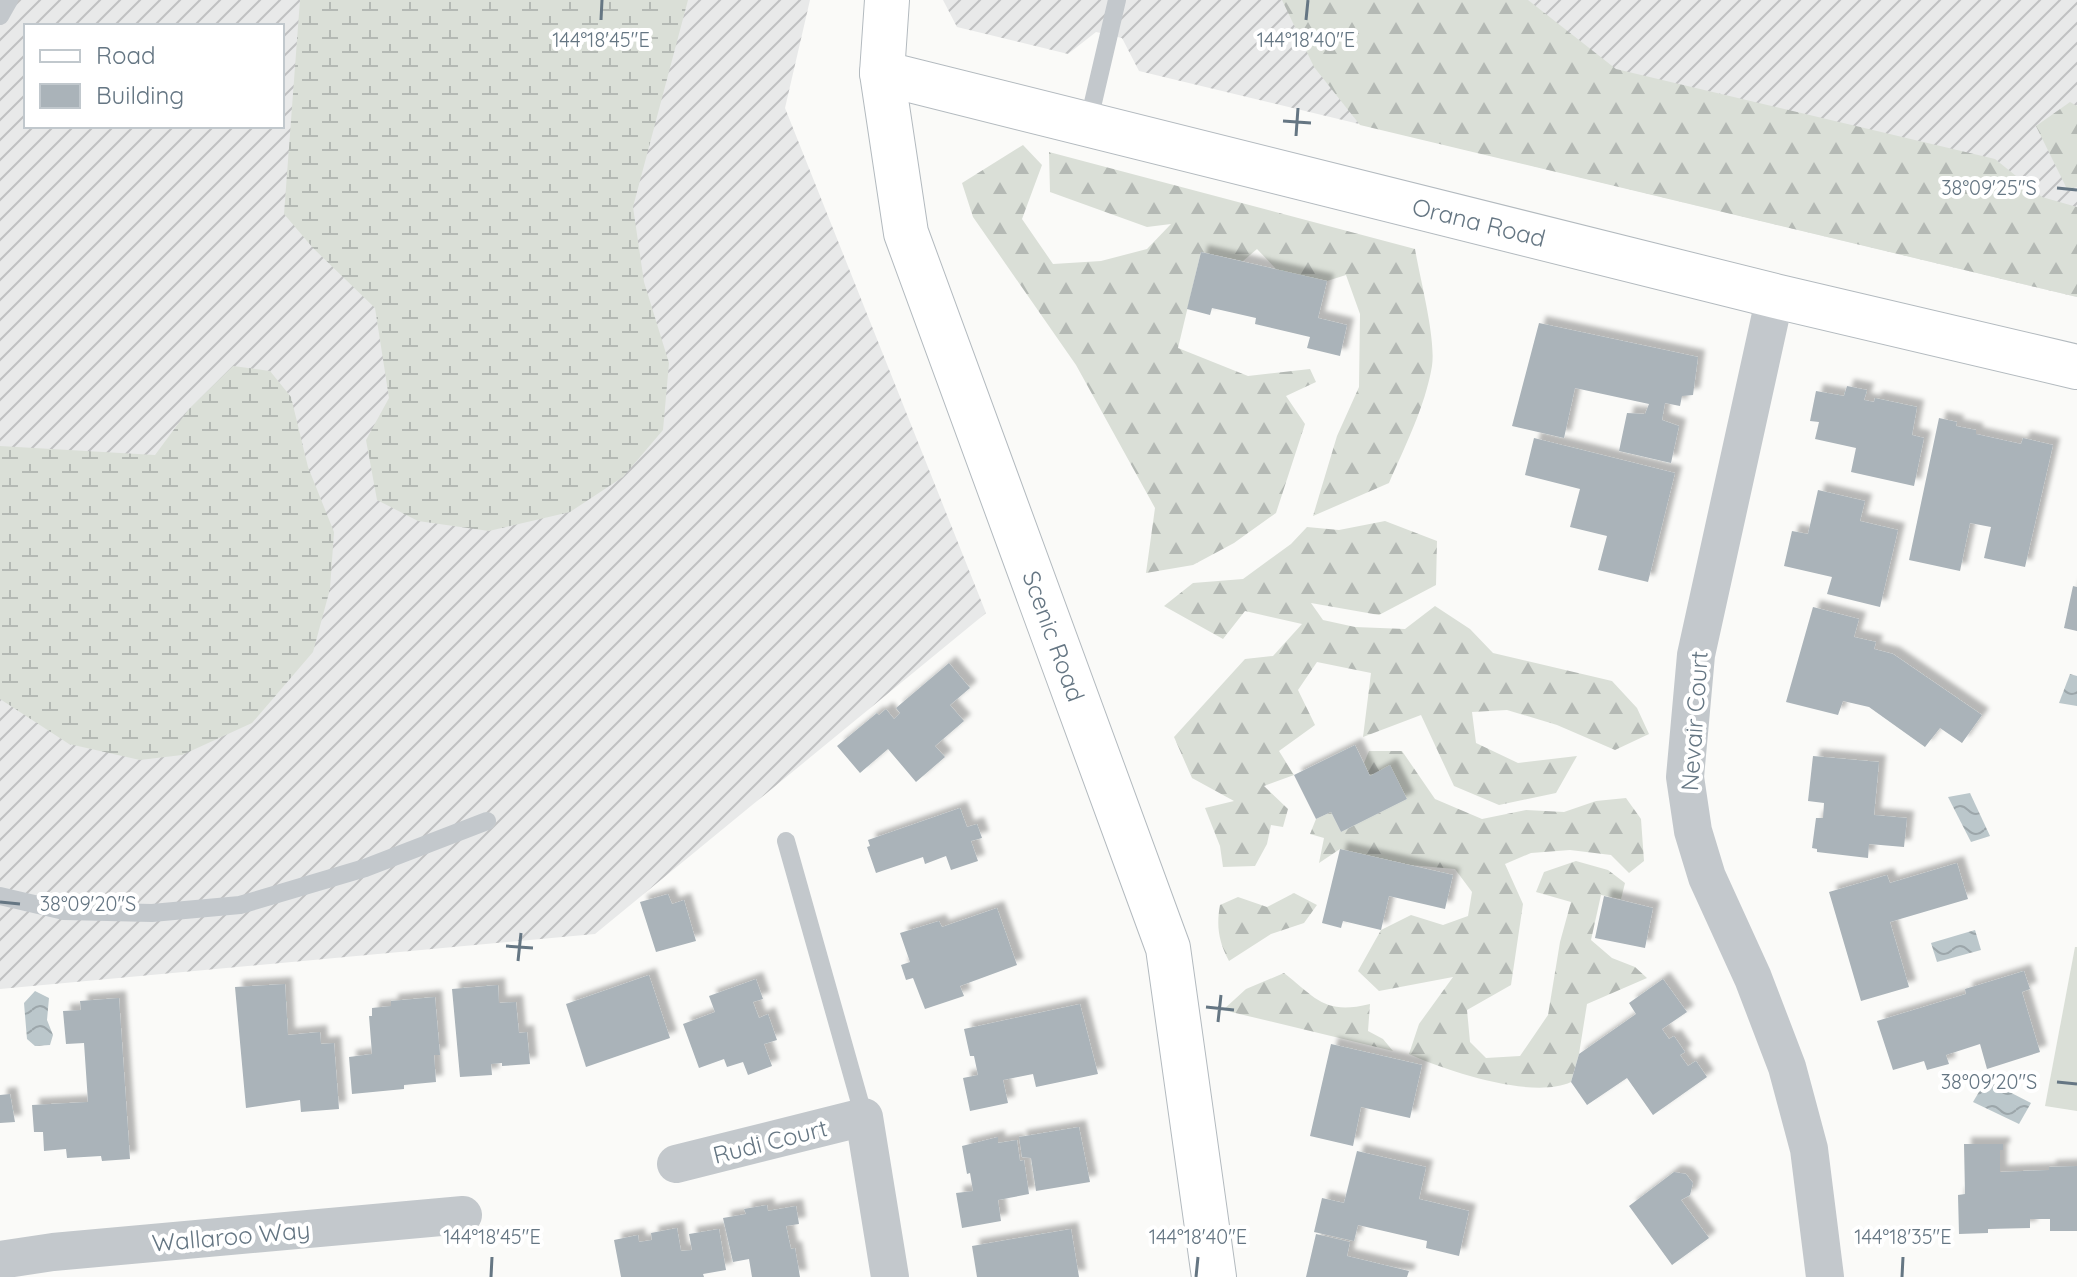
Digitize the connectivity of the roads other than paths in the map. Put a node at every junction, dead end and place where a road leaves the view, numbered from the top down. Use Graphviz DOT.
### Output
graph roads {
  1 [pos="9,0"];
  2 [pos="887,0"];
  3 [pos="1117,0"];
  4 [pos="0,16"];
  5 [pos="882,73"];
  6 [pos="1088,124"];
  7 [pos="1775,296"];
  8 [pos="2077,367"];
  9 [pos="487,821"];
  10 [pos="786,841"];
  11 [pos="0,896"];
  12 [pos="864,1117"];
  13 [pos="676,1164"];
  14 [pos="463,1215"];
  15 [pos="0,1260"];
  16 [pos="890,1277"];
  17 [pos="1214,1277"];
  18 [pos="1825,1277"];
  1 -- 4 [label="lane"];
  2 -- 5 [label="main road, Scenic Road"];
  3 -- 6 [label="lane"];
  5 -- 6 [label="main road, Orana Road"];
  5 -- 17 [label="main road, Scenic Road"];
  6 -- 7 [label="main road, Orana Road"];
  7 -- 8 [label="main road, Orana Road"];
  7 -- 18 [label="street, Nevair Court"];
  9 -- 11 [label="lane"];
  10 -- 12 [label="lane"];
  12 -- 13 [label="street, Rudi Court"];
  12 -- 16 [label="street"];
  14 -- 15 [label="street, Wallaroo Way"];
}
